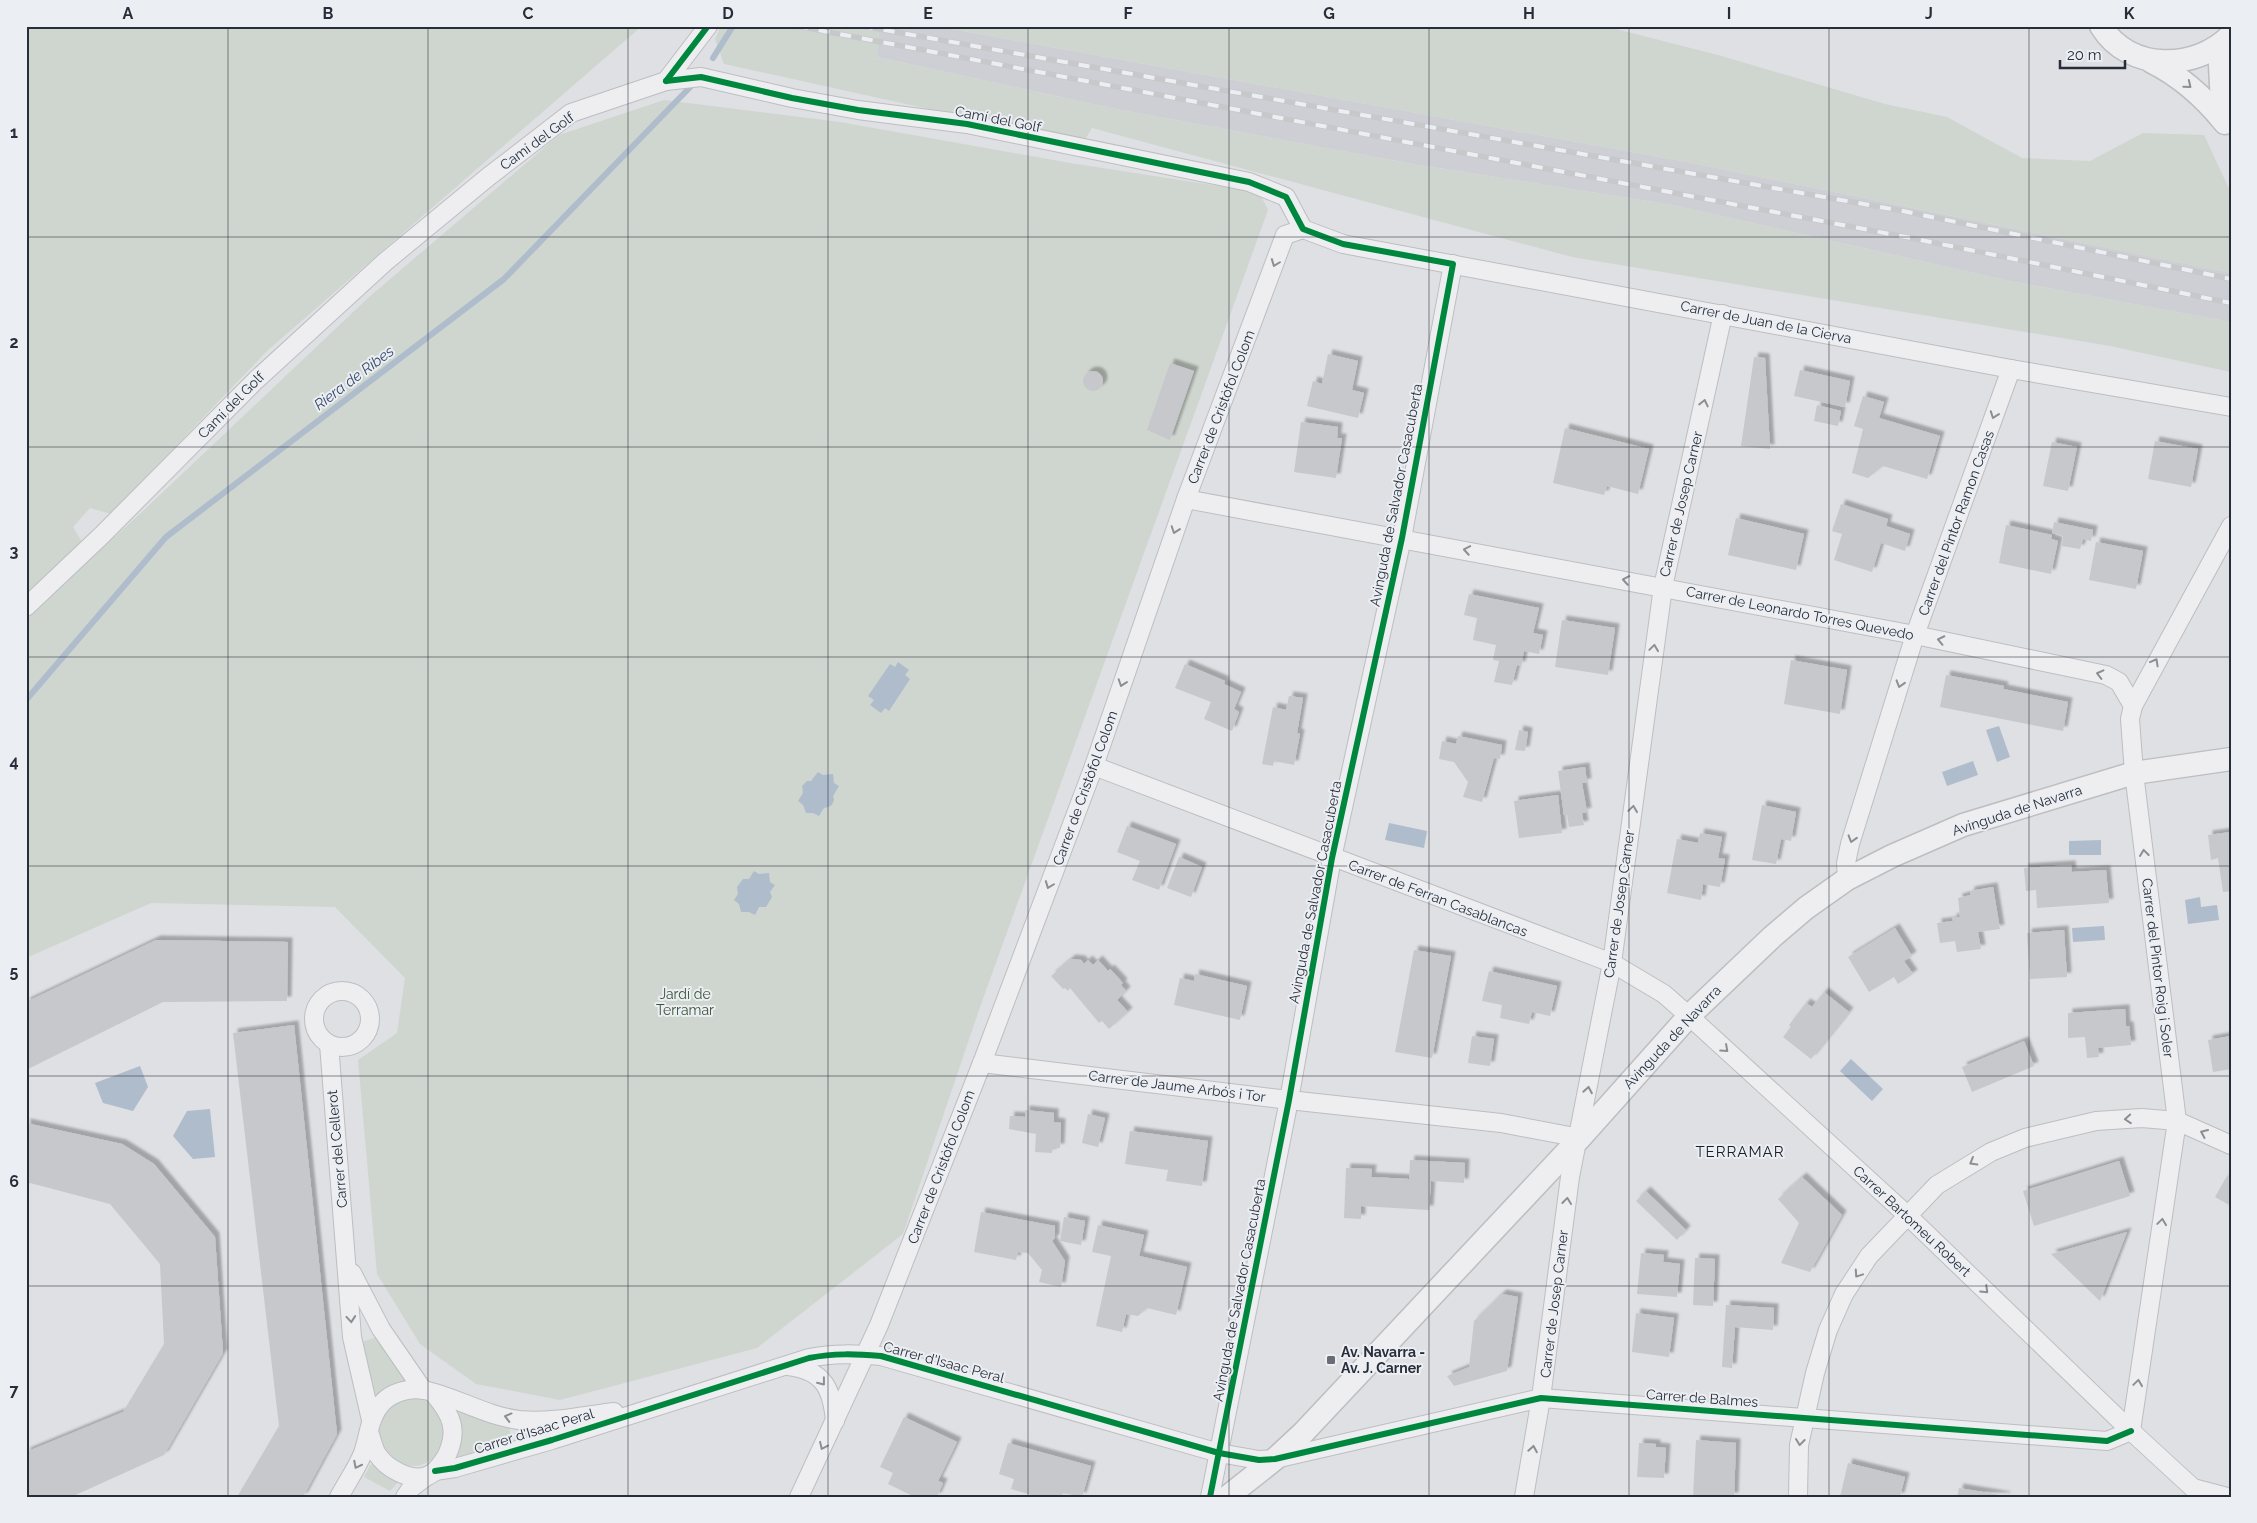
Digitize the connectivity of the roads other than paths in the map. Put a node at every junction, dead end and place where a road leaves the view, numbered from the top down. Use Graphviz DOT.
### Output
graph roads {
  1 [pos="708,26"];
  2 [pos="2101,26"];
  3 [pos="2225,41"];
  4 [pos="2147,59"];
  5 [pos="666,81"];
  6 [pos="2228,130"];
  7 [pos="1303,229"];
  8 [pos="1453,264"];
  9 [pos="1723,314"];
  10 [pos="2011,369"];
  11 [pos="2231,407"];
  12 [pos="1186,499"];
  13 [pos="2231,526"];
  14 [pos="1402,538"];
  15 [pos="1663,587"];
  16 [pos="26,607"];
  17 [pos="1916,635"];
  18 [pos="2133,706"];
  19 [pos="2231,759"];
  20 [pos="1094,766"];
  21 [pos="2134,773"];
  22 [pos="1332,858"];
  23 [pos="1847,879"];
  24 [pos="1612,963"];
  25 [pos="1689,1016"];
  26 [pos="329,1044"];
  27 [pos="982,1063"];
  28 [pos="1290,1100"];
  29 [pos="2177,1121"];
  30 [pos="1580,1138"];
  31 [pos="2231,1145"];
  32 [pos="1907,1215"];
  33 [pos="346,1253"];
  34 [pos="866,1355"];
  35 [pos="785,1366"];
  36 [pos="429,1392"];
  37 [pos="1542,1398"];
  38 [pos="660,1405"];
  39 [pos="1804,1419"];
  40 [pos="835,1421"];
  41 [pos="370,1426"];
  42 [pos="2131,1431"];
  43 [pos="1219,1453"];
  44 [pos="1275,1460"];
  45 [pos="431,1473"];
  46 [pos="2192,1492"];
  47 [pos="339,1497"];
  48 [pos="405,1497"];
  49 [pos="799,1497"];
  50 [pos="1210,1497"];
  51 [pos="1228,1497"];
  52 [pos="1524,1497"];
  53 [pos="1798,1497"];
  54 [pos="2227,1497"];
  1 -- 5 [label="street"];
  2 -- 4 [label="street"];
  3 -- 4 [label="street"];
  3 -- 6 [label="street"];
  4 -- 6 [label="street, one-way"];
  5 -- 7 [label="street, Camí del Golf"];
  5 -- 16 [label="street, Camí del Golf"];
  7 -- 8 [label="street, Carrer de Juan de la Cierva"];
  7 -- 12 [label="street, Carrer de Cristòfol Colom, one-way"];
  8 -- 9 [label="street, Carrer de Juan de la Cierva"];
  8 -- 14 [label="street, Avinguda de Salvador Casacuberta"];
  9 -- 10 [label="street, Carrer de Juan de la Cierva"];
  15 -- 9 [label="street, Carrer de Josep Carner, one-way"];
  10 -- 11 [label="street, Carrer de Juan de la Cierva"];
  10 -- 17 [label="street, Carrer del Pintor Ramon Casas, one-way"];
  12 -- 14 [label="street, Carrer de Leonardo Torres Quevedo"];
  12 -- 20 [label="street, Carrer de Cristòfol Colom, one-way"];
  18 -- 13 [label="street, Carrer del Pintor Roig i Soler, one-way"];
  15 -- 14 [label="street, Carrer de Leonardo Torres Quevedo, one-way"];
  14 -- 22 [label="street, Avinguda de Salvador Casacuberta"];
  15 -- 17 [label="street, Carrer de Leonardo Torres Quevedo"];
  24 -- 15 [label="street, Carrer de Josep Carner, one-way"];
  18 -- 17 [label="street, Carrer de Leonardo Torres Quevedo, one-way"];
  17 -- 23 [label="street, Carrer del Pintor Ramon Casas, one-way"];
  18 -- 21 [label="street, Carrer del Pintor Roig i Soler"];
  19 -- 21 [label="street, Avinguda de Navarra"];
  20 -- 22 [label="street, Carrer de Ferran Casablancas"];
  20 -- 27 [label="street, Carrer de Cristòfol Colom, one-way"];
  21 -- 23 [label="street, Avinguda de Navarra"];
  29 -- 21 [label="street, Carrer del Pintor Roig i Soler, one-way"];
  22 -- 24 [label="street, Carrer de Ferran Casablancas"];
  22 -- 28 [label="street, Avinguda de Salvador Casacuberta"];
  23 -- 25 [label="street, Avinguda de Navarra"];
  24 -- 25 [label="street, Carrer de Ferran Casablancas"];
  30 -- 24 [label="street, Carrer de Josep Carner, one-way"];
  25 -- 30 [label="street, Avinguda de Navarra"];
  25 -- 32 [label="street, Carrer Bartomeu Robert, one-way"];
  26 -- 33 [label="street, Carrer del Cellerot"];
  27 -- 28 [label="street, Carrer de Jaume Arbós i Tor"];
  27 -- 34 [label="street, Carrer de Cristòfol Colom"];
  28 -- 30 [label="street, Carrer de Jaume Arbós i Tor"];
  28 -- 43 [label="street, Avinguda de Salvador Casacuberta"];
  31 -- 29 [label="street, one-way"];
  29 -- 32 [label="street, one-way"];
  42 -- 29 [label="street, Carrer del Pintor Roig i Soler, one-way"];
  37 -- 30 [label="street, Carrer de Josep Carner, one-way"];
  30 -- 44 [label="street, Avinguda de Navarra"];
  32 -- 39 [label="street, one-way"];
  32 -- 42 [label="street, Carrer Bartomeu Robert, one-way"];
  33 -- 36 [label="street, Carrer del Cellerot"];
  33 -- 41 [label="street, Carrer del Cellerot, one-way"];
  34 -- 35 [label="street, Carrer d'Isaac Peral"];
  34 -- 40 [label="street, Carrer de Cristòfol Colom"];
  34 -- 43 [label="street, Carrer d'Isaac Peral"];
  35 -- 38 [label="street, Carrer d'Isaac Peral"];
  35 -- 40 [label="street, Carrer d'Isaac Peral, one-way"];
  38 -- 36 [label="street, Carrer d'Isaac Peral, one-way"];
  36 -- 41 [label="street"];
  36 -- 45 [label="street"];
  37 -- 39 [label="street, Carrer de Balmes"];
  37 -- 44 [label="street, Carrer de Balmes"];
  52 -- 37 [label="street, Carrer de Josep Carner, one-way"];
  38 -- 45 [label="street, Carrer d'Isaac Peral"];
  39 -- 42 [label="street, Carrer de Balmes"];
  39 -- 53 [label="street, one-way"];
  40 -- 49 [label="street, Carrer de Cristòfol Colom, one-way"];
  41 -- 45 [label="street"];
  41 -- 47 [label="street, one-way"];
  42 -- 46 [label="street"];
  43 -- 44 [label="street, Carrer d'Isaac Peral"];
  43 -- 50 [label="street, Avinguda de Salvador Casacuberta"];
  44 -- 51 [label="street, Avinguda de Navarra"];
  45 -- 48 [label="street"];
  46 -- 54 [label="street"];
}
